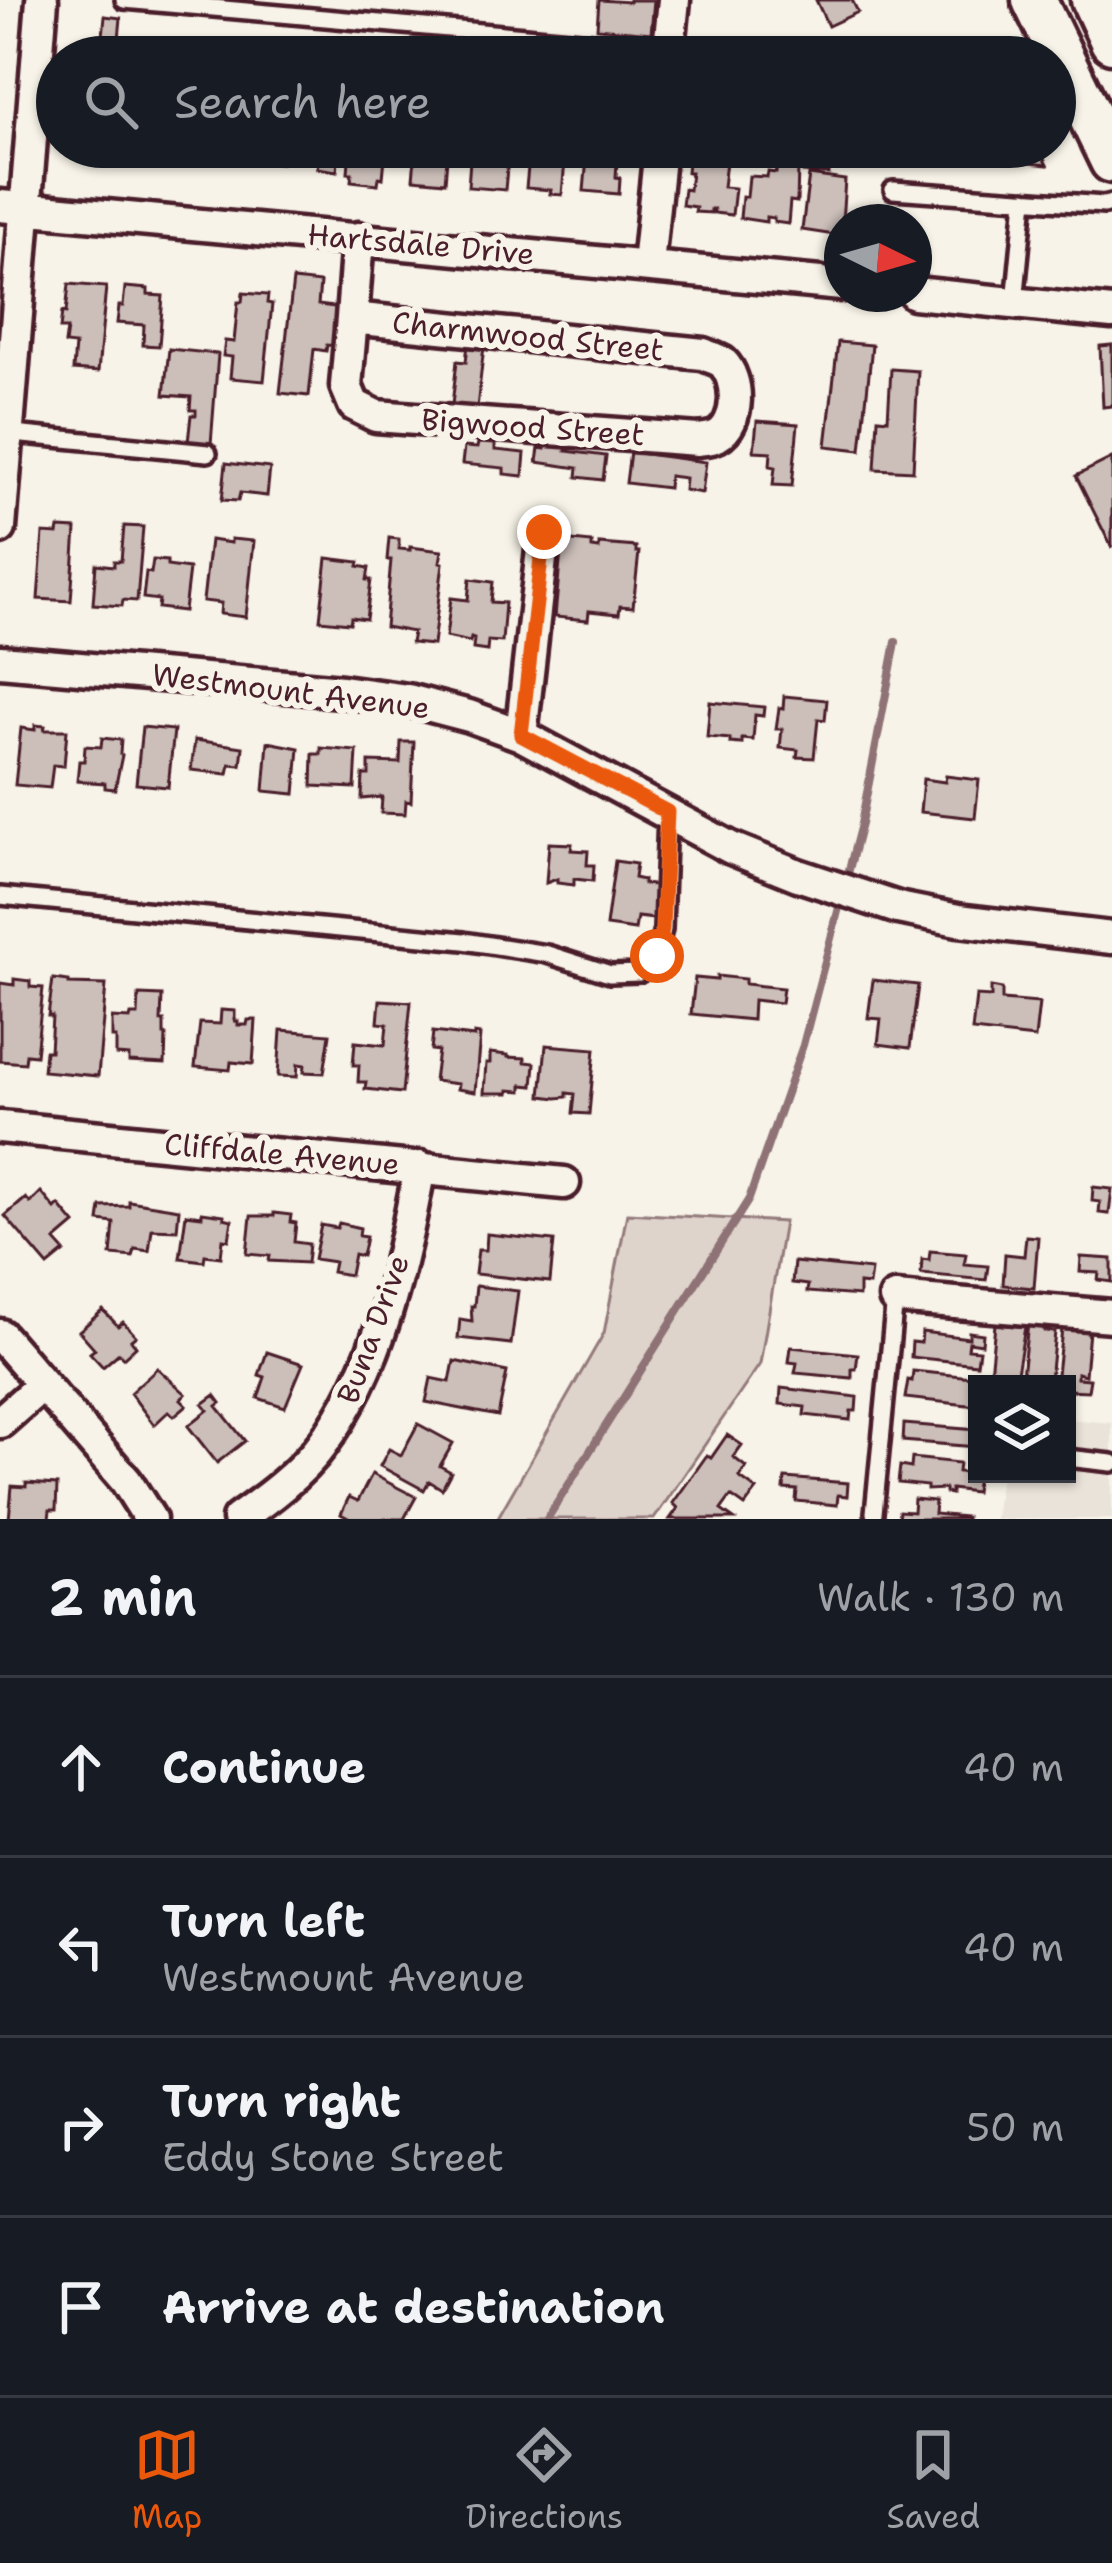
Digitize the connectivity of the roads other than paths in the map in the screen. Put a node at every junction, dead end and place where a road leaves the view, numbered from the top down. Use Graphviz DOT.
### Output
graph roads {
  1 [pos="42,0"];
  2 [pos="124,0"];
  3 [pos="674,0"];
  4 [pos="1034,0"];
  5 [pos="1093,0"];
  6 [pos="37,36"];
  7 [pos="494,36"];
  8 [pos="671,36"];
  9 [pos="1047,36"];
  10 [pos="1112,41"];
  11 [pos="36,43"];
  12 [pos="1076,101"];
  13 [pos="1112,160"];
  14 [pos="658,168"];
  15 [pos="893,190"];
  16 [pos="1025,199"];
  17 [pos="1112,203"];
  18 [pos="13,207"];
  19 [pos="358,238"];
  20 [pos="648,266"];
  21 [pos="824,283"];
  22 [pos="932,295"];
  23 [pos="1015,303"];
  24 [pos="1112,313"];
  25 [pos="352,318"];
  26 [pos="354,406"];
  27 [pos="4,433"];
  28 [pos="715,438"];
  29 [pos="208,453"];
  30 [pos="0,528"];
  31 [pos="544,532"];
  32 [pos="0,661"];
  33 [pos="521,735"];
  34 [pos="667,812"];
  35 [pos="0,896"];
  36 [pos="1112,938"];
  37 [pos="0,1127"];
  38 [pos="420,1167"];
  39 [pos="564,1183"];
  40 [pos="895,1298"];
  41 [pos="1112,1316"];
  42 [pos="0,1336"];
  43 [pos="41,1386"];
  44 [pos="0,1422"];
  45 [pos="1076,1459"];
  46 [pos="1112,1463"];
  47 [pos="874,1513"];
  48 [pos="150,1519"];
  49 [pos="238,1519"];
  1 -- 6 [label="street"];
  2 -- 7 [label="lane"];
  3 -- 8 [label="street"];
  4 -- 9 [label="main road"];
  5 -- 10 [label="main road"];
  11 -- 18 [label="street"];
  12 -- 13 [label="main road"];
  14 -- 20 [label="street"];
  15 -- 16 [label="lane"];
  16 -- 17 [label="lane"];
  16 -- 23 [label="lane"];
  18 -- 19 [label="street, Hartsdale Drive"];
  18 -- 27 [label="street"];
  19 -- 20 [label="street, Hartsdale Drive"];
  19 -- 25 [label="street"];
  20 -- 21 [label="street, Hartsdale Drive"];
  22 -- 23 [label="street"];
  23 -- 24 [label="street"];
  25 -- 26 [label="street, Charmwood Street"];
  25 -- 28 [label="street, Charmwood Street"];
  26 -- 28 [label="street, Bigwood Street"];
  27 -- 29 [label="lane"];
  27 -- 30 [label="street"];
  31 -- 33 [label="street"];
  32 -- 33 [label="street, Westmount Avenue"];
  33 -- 34 [label="street, Westmount Avenue"];
  34 -- 35 [label="lane"];
  34 -- 36 [label="street, Westmount Avenue"];
  37 -- 38 [label="street, Cliffdale Avenue"];
  38 -- 39 [label="street, Cliffdale Avenue"];
  38 -- 49 [label="street, Buna Drive"];
  40 -- 41 [label="street"];
  40 -- 47 [label="lane"];
  42 -- 43 [label="street"];
  43 -- 44 [label="street"];
  43 -- 48 [label="street"];
  45 -- 46 [label="lane"];
}
